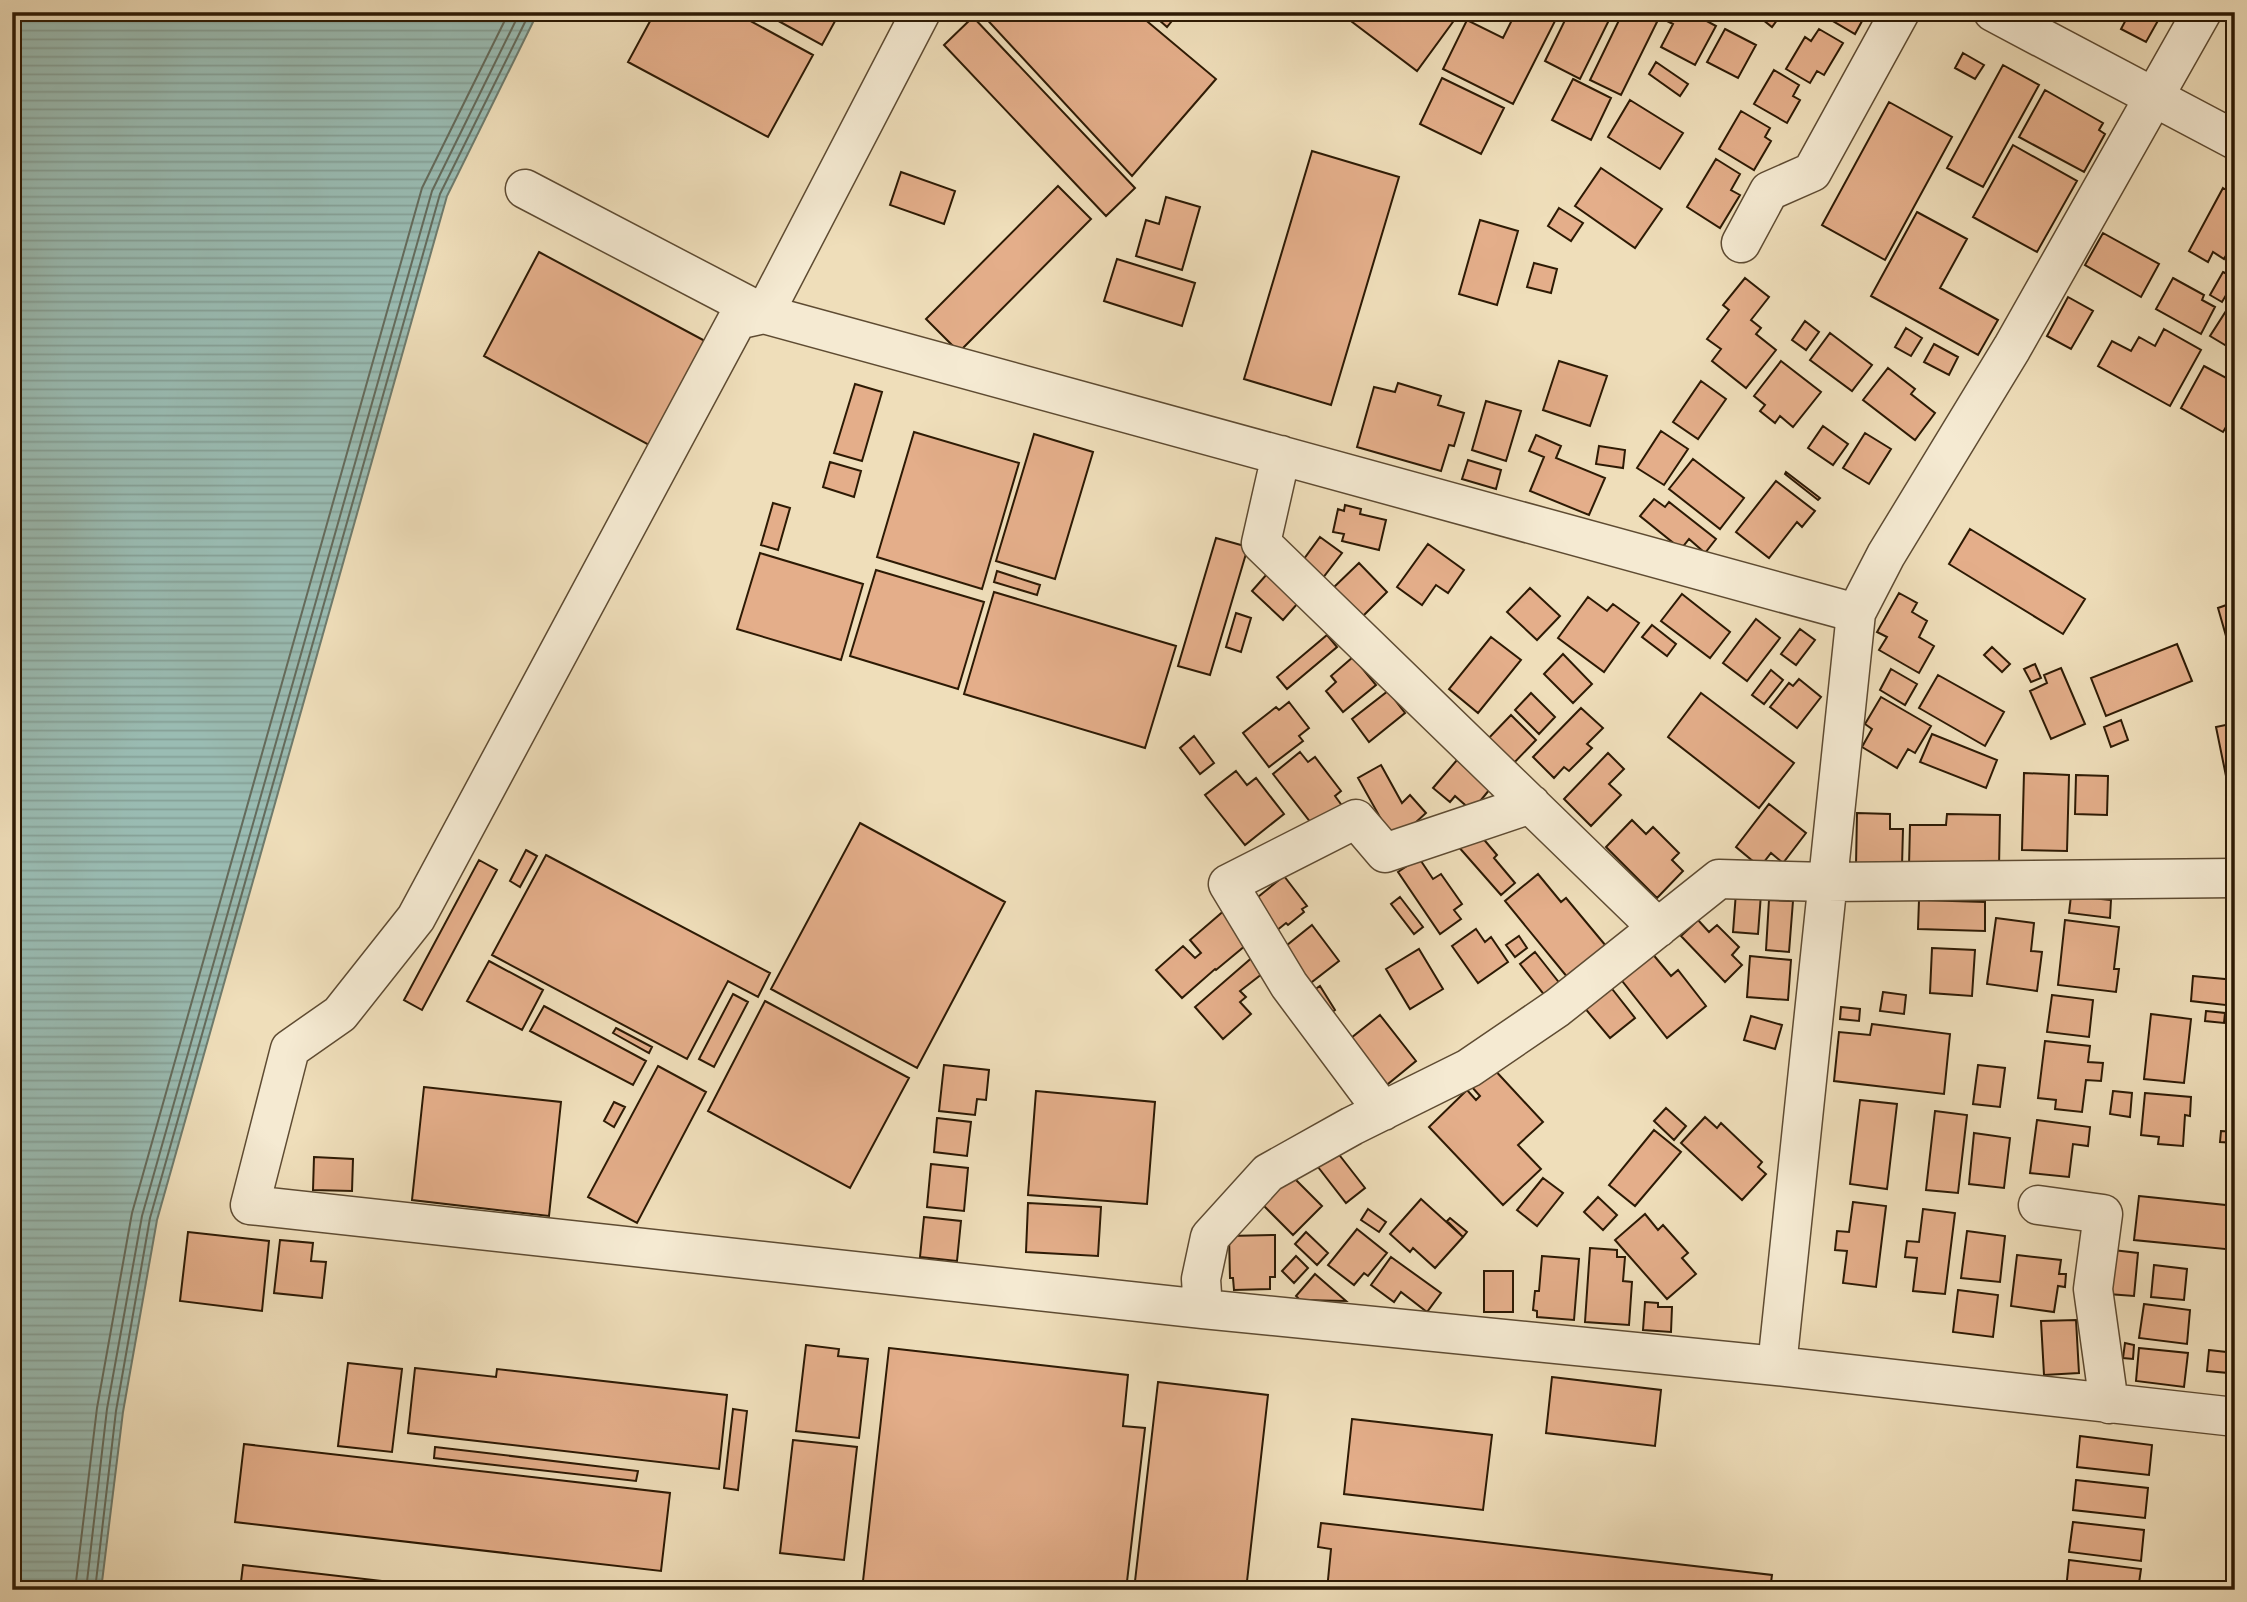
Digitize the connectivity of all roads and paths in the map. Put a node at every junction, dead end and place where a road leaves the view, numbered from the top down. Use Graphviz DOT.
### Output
graph roads {
  1 [pos="921,12"];
  2 [pos="1900,12"];
  3 [pos="1993,12"];
  4 [pos="2202,12"];
  5 [pos="2154,97"];
  6 [pos="2235,140"];
  7 [pos="524,189"];
  8 [pos="1741,243"];
  9 [pos="764,314"];
  10 [pos="1281,455"];
  11 [pos="1856,613"];
  12 [pos="1531,804"];
  13 [pos="2235,878"];
  14 [pos="1826,882"];
  15 [pos="1658,928"];
  16 [pos="1383,1111"];
  17 [pos="2038,1205"];
  18 [pos="1203,1309"];
  19 [pos="1777,1366"];
  20 [pos="2109,1404"];
  21 [pos="2235,1417"];
  1 -- 9 [label="street"];
  2 -- 8 [label="street"];
  3 -- 5 [label="street"];
  4 -- 5 [label="street"];
  5 -- 6 [label="street"];
  5 -- 11 [label="street"];
  7 -- 9 [label="street"];
  9 -- 10 [label="street"];
  9 -- 18 [label="street"];
  10 -- 11 [label="street"];
  10 -- 12 [label="street"];
  11 -- 14 [label="street"];
  12 -- 15 [label="street"];
  12 -- 16 [label="street"];
  13 -- 14 [label="street"];
  14 -- 15 [label="street"];
  14 -- 19 [label="street"];
  15 -- 16 [label="street"];
  16 -- 18 [label="street"];
  17 -- 20 [label="street"];
  18 -- 19 [label="street"];
  19 -- 20 [label="street"];
  20 -- 21 [label="street"];
}
